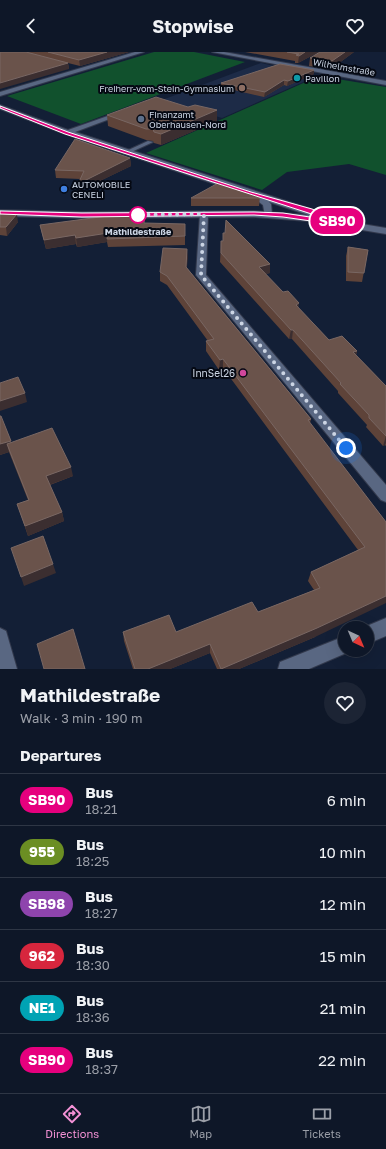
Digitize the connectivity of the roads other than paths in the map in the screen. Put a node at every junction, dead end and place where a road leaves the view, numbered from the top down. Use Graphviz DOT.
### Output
graph roads {
  1 [pos="141,52"];
  2 [pos="215,52"];
  3 [pos="305,64"];
  4 [pos="67,66"];
  5 [pos="298,68"];
  6 [pos="82,69"];
  7 [pos="386,83"];
  8 [pos="0,94"];
  9 [pos="0,107"];
  10 [pos="130,110"];
  11 [pos="67,133"];
  12 [pos="150,142"];
  13 [pos="125,152"];
  14 [pos="249,193"];
  15 [pos="0,213"];
  16 [pos="204,214"];
  17 [pos="268,214"];
  18 [pos="346,224"];
  19 [pos="386,231"];
  20 [pos="386,496"];
  21 [pos="386,627"];
  22 [pos="374,632"];
  23 [pos="0,637"];
  24 [pos="338,648"];
  25 [pos="8,669"];
  26 [pos="287,669"];
  1 -- 6 [label="street"];
  2 -- 5 [label="street, Wilhelmstraße"];
  3 -- 5 [label="street, Wilhelmstraße"];
  4 -- 6 [label="street"];
  5 -- 7 [label="street, Wilhelmstraße"];
  6 -- 8 [label="street"];
  9 -- 11 [label="street"];
  10 -- 11 [label="street"];
  11 -- 13 [label="street"];
  12 -- 13 [label="lane"];
  13 -- 14 [label="street"];
  14 -- 17 [label="street"];
  14 -- 18 [label="street"];
  15 -- 16 [label="street"];
  16 -- 17 [label="street"];
  16 -- 20 [label="street"];
  17 -- 18 [label="street"];
  18 -- 19 [label="street"];
  21 -- 22 [label="street"];
  23 -- 25 [label="street"];
  24 -- 26 [label="street"];
}
